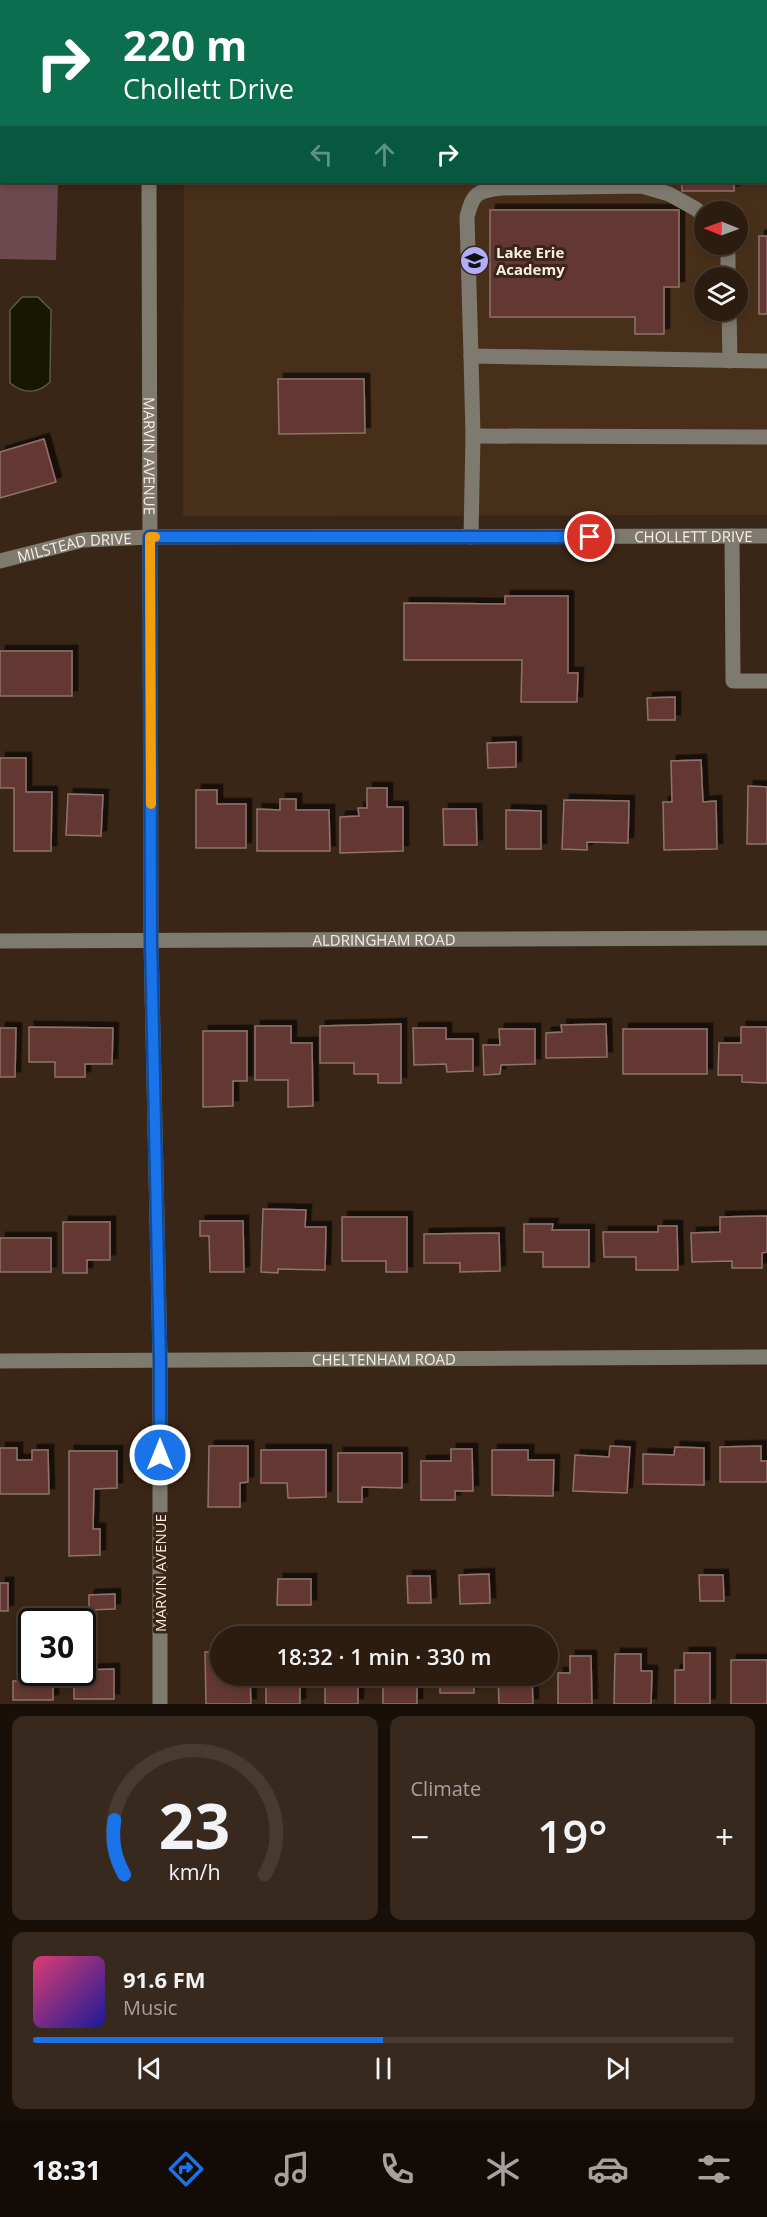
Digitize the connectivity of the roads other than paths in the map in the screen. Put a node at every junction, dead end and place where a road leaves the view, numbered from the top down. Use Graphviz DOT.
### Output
graph roads {
  1 [pos="149,183"];
  2 [pos="694,208"];
  3 [pos="729,321"];
  4 [pos="471,356"];
  5 [pos="730,361"];
  6 [pos="767,361"];
  7 [pos="473,436"];
  8 [pos="767,437"];
  9 [pos="732,536"];
  10 [pos="767,536"];
  11 [pos="150,537"];
  12 [pos="471,537"];
  13 [pos="0,561"];
  14 [pos="767,681"];
  15 [pos="767,938"];
  16 [pos="0,941"];
  17 [pos="151,941"];
  18 [pos="767,1357"];
  19 [pos="160,1360"];
  20 [pos="0,1361"];
  21 [pos="160,1704"];
  1 -- 11 [label="street, MARVIN AVENUE"];
  2 -- 4 [label="street"];
  3 -- 5 [label="street"];
  4 -- 5 [label="street"];
  4 -- 7 [label="street"];
  5 -- 6 [label="street"];
  7 -- 8 [label="street"];
  7 -- 12 [label="street"];
  9 -- 10 [label="street, CHOLLETT DRIVE"];
  9 -- 12 [label="street, CHOLLETT DRIVE"];
  9 -- 14 [label="street"];
  11 -- 12 [label="street, CHOLLETT DRIVE"];
  11 -- 13 [label="street, MILSTEAD DRIVE"];
  11 -- 17 [label="street, MARVIN AVENUE"];
  15 -- 17 [label="street, ALDRINGHAM ROAD"];
  16 -- 17 [label="street, ALDRINGHAM ROAD"];
  17 -- 19 [label="street, MARVIN AVENUE"];
  18 -- 19 [label="street, CHELTENHAM ROAD"];
  19 -- 20 [label="street, CHELTENHAM ROAD"];
  19 -- 21 [label="street, MARVIN AVENUE"];
}
